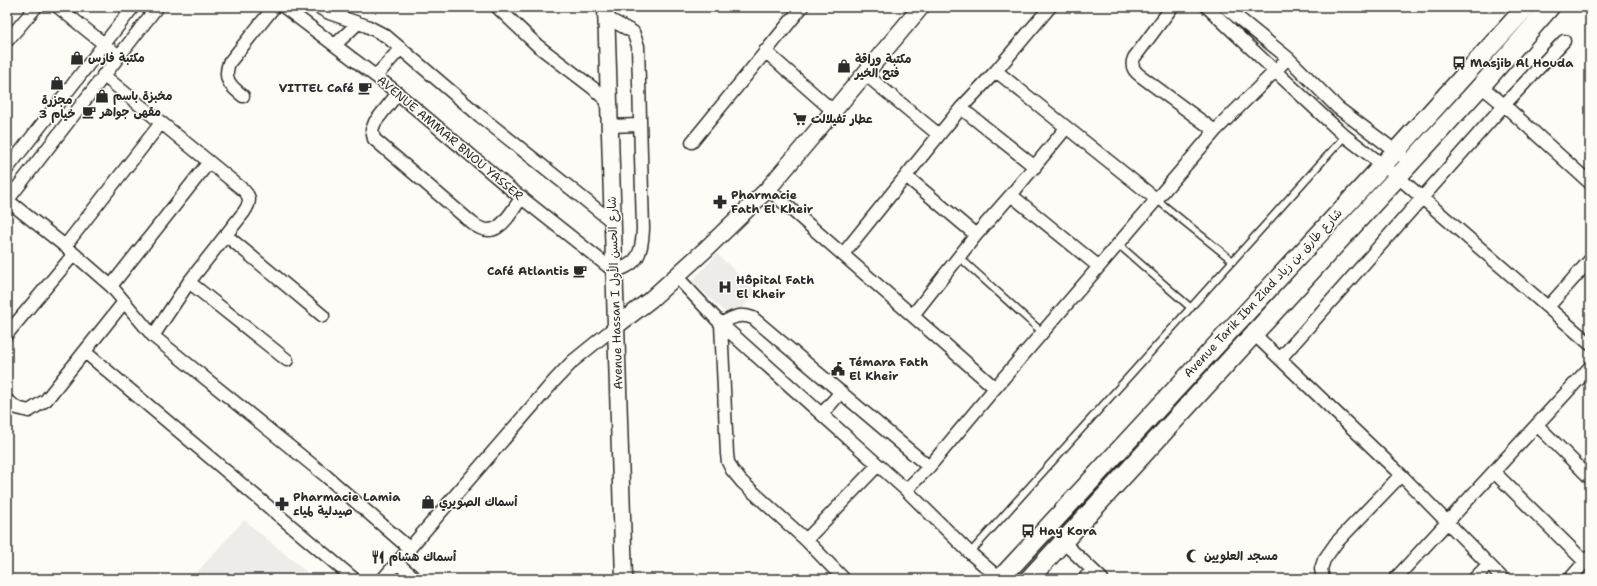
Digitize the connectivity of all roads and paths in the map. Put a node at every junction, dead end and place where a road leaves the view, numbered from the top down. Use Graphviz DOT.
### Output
graph roads {
  1 [pos="36,7"];
  2 [pos="58,7"];
  3 [pos="133,7"];
  4 [pos="274,7"];
  5 [pos="284,7"];
  6 [pos="318,7"];
  7 [pos="497,7"];
  8 [pos="802,7"];
  9 [pos="921,7"];
  10 [pos="1050,7"];
  11 [pos="1172,7"];
  12 [pos="1207,7"];
  13 [pos="1225,7"];
  14 [pos="1526,7"];
  15 [pos="1550,7"];
  16 [pos="154,8"];
  17 [pos="607,13"];
  18 [pos="358,22"];
  19 [pos="7,41"];
  20 [pos="1564,41"];
  21 [pos="105,43"];
  22 [pos="335,45"];
  23 [pos="400,49"];
  24 [pos="766,51"];
  25 [pos="119,56"];
  26 [pos="1288,58"];
  27 [pos="996,71"];
  28 [pos="1276,71"];
  29 [pos="865,74"];
  30 [pos="103,75"];
  31 [pos="376,76"];
  32 [pos="1481,86"];
  33 [pos="398,93"];
  34 [pos="243,96"];
  35 [pos="610,103"];
  36 [pos="1504,105"];
  37 [pos="961,108"];
  38 [pos="833,111"];
  39 [pos="161,122"];
  40 [pos="639,125"];
  41 [pos="610,126"];
  42 [pos="1066,128"];
  43 [pos="1215,131"];
  44 [pos="939,135"];
  45 [pos="1345,136"];
  46 [pos="692,142"];
  47 [pos="1396,151"];
  48 [pos="209,162"];
  49 [pos="1410,162"];
  50 [pos="1382,164"];
  51 [pos="1035,167"];
  52 [pos="7,169"];
  53 [pos="906,176"];
  54 [pos="1397,176"];
  55 [pos="1590,183"];
  56 [pos="768,189"];
  57 [pos="1011,195"];
  58 [pos="522,198"];
  59 [pos="1423,198"];
  60 [pos="1156,199"];
  61 [pos="7,200"];
  62 [pos="614,223"];
  63 [pos="976,235"];
  64 [pos="227,236"];
  65 [pos="1118,244"];
  66 [pos="70,250"];
  67 [pos="843,254"];
  68 [pos="959,257"];
  69 [pos="1590,260"];
  70 [pos="1233,261"];
  71 [pos="1098,266"];
  72 [pos="614,271"];
  73 [pos="676,276"];
  74 [pos="189,282"];
  75 [pos="111,286"];
  76 [pos="124,302"];
  77 [pos="1548,307"];
  78 [pos="1191,308"];
  79 [pos="913,315"];
  80 [pos="323,316"];
  81 [pos="721,324"];
  82 [pos="616,327"];
  83 [pos="1042,332"];
  84 [pos="1253,333"];
  85 [pos="7,334"];
  86 [pos="153,336"];
  87 [pos="1590,344"];
  88 [pos="85,352"];
  89 [pos="1280,359"];
  90 [pos="287,360"];
  91 [pos="1590,367"];
  92 [pos="995,388"];
  93 [pos="841,392"];
  94 [pos="7,400"];
  95 [pos="822,414"];
  96 [pos="1537,425"];
  97 [pos="878,465"];
  98 [pos="929,467"];
  99 [pos="1494,472"];
  100 [pos="1401,475"];
  101 [pos="1590,478"];
  102 [pos="906,490"];
  103 [pos="1448,522"];
  104 [pos="806,540"];
  105 [pos="1063,542"];
  106 [pos="410,549"];
  107 [pos="970,553"];
  108 [pos="1587,559"];
  109 [pos="398,563"];
  110 [pos="1488,565"];
  111 [pos="1092,570"];
  112 [pos="354,579"];
  113 [pos="383,579"];
  114 [pos="416,579"];
  115 [pos="624,579"];
  116 [pos="844,579"];
  117 [pos="1000,579"];
  118 [pos="1029,579"];
  119 [pos="1084,579"];
  120 [pos="1102,579"];
  121 [pos="1323,579"];
  122 [pos="1395,579"];
  123 [pos="1474,579"];
  124 [pos="1503,579"];
  125 [pos="1570,579"];
  1 -- 19 [label="street"];
  2 -- 21 [label="street"];
  3 -- 21 [label="street"];
  4 -- 34 [label="street"];
  5 -- 22 [label="street, AVENUE AMMAR BNOU YASSER"];
  6 -- 18 [label="street"];
  7 -- 35 [label="street"];
  8 -- 24 [label="street"];
  9 -- 29 [label="main road"];
  10 -- 27 [label="street"];
  11 -- 43 [label="street"];
  12 -- 28 [label="street"];
  13 -- 26 [label="street"];
  14 -- 47 [label="main road, Avenue Tarik Ibn Ziad شارع طارق بن زياد"];
  15 -- 32 [label="main road, Avenue Tarik Ibn Ziad شارع طارق بن زياد"];
  16 -- 25 [label="street"];
  17 -- 35 [label="main road, Avenue Hassan I شارع الحسن الأول"];
  17 -- 40 [label="street"];
  18 -- 22 [label="street"];
  18 -- 23 [label="street"];
  20 -- 36 [label="street"];
  21 -- 25 [label="street"];
  21 -- 52 [label="street"];
  22 -- 31 [label="street, AVENUE AMMAR BNOU YASSER"];
  23 -- 31 [label="street"];
  23 -- 62 [label="street"];
  24 -- 38 [label="street"];
  24 -- 46 [label="street"];
  25 -- 30 [label="street"];
  26 -- 28 [label="street"];
  26 -- 47 [label="street"];
  27 -- 37 [label="street"];
  27 -- 42 [label="street"];
  28 -- 43 [label="street"];
  28 -- 45 [label="street"];
  29 -- 38 [label="main road"];
  29 -- 44 [label="street"];
  30 -- 39 [label="street"];
  30 -- 61 [label="street"];
  31 -- 33 [label="street, AVENUE AMMAR BNOU YASSER"];
  32 -- 36 [label="street"];
  32 -- 49 [label="main road, Avenue Tarik Ibn Ziad شارع طارق بن زياد"];
  33 -- 58 [label="street, AVENUE AMMAR BNOU YASSER"];
  33 -- 58 [label="street"];
  35 -- 41 [label="main road, Avenue Hassan I شارع الحسن الأول"];
  36 -- 55 [label="street"];
  36 -- 59 [label="street"];
  37 -- 44 [label="street"];
  37 -- 51 [label="street"];
  38 -- 56 [label="main road"];
  39 -- 48 [label="street"];
  39 -- 66 [label="street"];
  40 -- 41 [label="street"];
  40 -- 72 [label="street"];
  41 -- 62 [label="main road, Avenue Hassan I شارع الحسن الأول"];
  42 -- 51 [label="street"];
  42 -- 60 [label="street"];
  43 -- 60 [label="street"];
  44 -- 53 [label="street"];
  45 -- 50 [label="street"];
  45 -- 70 [label="lane"];
  47 -- 49 [label="street"];
  47 -- 50 [label="main road, Avenue Tarik Ibn Ziad شارع طارق بن زياد"];
  48 -- 64 [label="street"];
  48 -- 75 [label="street"];
  49 -- 54 [label="main road, Avenue Tarik Ibn Ziad شارع طارق بن زياد"];
  50 -- 54 [label="street"];
  50 -- 117 [label="main road, Avenue Tarik Ibn Ziad شارع طارق بن زياد"];
  51 -- 57 [label="street"];
  53 -- 63 [label="street"];
  53 -- 67 [label="street"];
  54 -- 59 [label="street"];
  54 -- 84 [label="main road, Avenue Tarik Ibn Ziad شارع طارق بن زياد"];
  56 -- 67 [label="street"];
  56 -- 73 [label="main road"];
  57 -- 63 [label="street"];
  57 -- 71 [label="street"];
  58 -- 72 [label="street, AVENUE AMMAR BNOU YASSER"];
  59 -- 77 [label="street"];
  59 -- 89 [label="street"];
  60 -- 65 [label="street"];
  60 -- 70 [label="lane"];
  61 -- 66 [label="street"];
  62 -- 72 [label="main road, Avenue Hassan I شارع الحسن الأول"];
  63 -- 68 [label="street"];
  64 -- 74 [label="street"];
  64 -- 80 [label="street"];
  65 -- 71 [label="street"];
  65 -- 78 [label="lane"];
  66 -- 75 [label="street"];
  66 -- 85 [label="street"];
  67 -- 79 [label="street"];
  68 -- 79 [label="street"];
  68 -- 83 [label="lane"];
  69 -- 77 [label="street"];
  70 -- 78 [label="lane"];
  71 -- 83 [label="street"];
  72 -- 82 [label="main road, Avenue Hassan I شارع الحسن الأول"];
  73 -- 81 [label="street"];
  73 -- 82 [label="main road"];
  74 -- 86 [label="street"];
  74 -- 90 [label="street"];
  75 -- 76 [label="street"];
  76 -- 86 [label="street"];
  76 -- 88 [label="street"];
  77 -- 87 [label="street"];
  78 -- 107 [label="lane"];
  79 -- 92 [label="street"];
  81 -- 93 [label="street"];
  81 -- 95 [label="street"];
  81 -- 104 [label="street"];
  82 -- 106 [label="street"];
  82 -- 115 [label="main road, Avenue Hassan I شارع الحسن الأول"];
  83 -- 92 [label="street"];
  84 -- 89 [label="street"];
  84 -- 105 [label="main road, Avenue Tarik Ibn Ziad شارع طارق بن زياد"];
  86 -- 106 [label="street"];
  88 -- 94 [label="street"];
  88 -- 112 [label="street"];
  89 -- 100 [label="street"];
  91 -- 96 [label="street"];
  92 -- 98 [label="street"];
  93 -- 95 [label="street"];
  93 -- 98 [label="street"];
  95 -- 97 [label="street"];
  96 -- 99 [label="street"];
  96 -- 101 [label="street"];
  97 -- 102 [label="street"];
  97 -- 104 [label="street"];
  98 -- 102 [label="street"];
  99 -- 103 [label="street"];
  99 -- 108 [label="street"];
  100 -- 103 [label="street"];
  100 -- 121 [label="street"];
  102 -- 107 [label="street"];
  103 -- 110 [label="street"];
  103 -- 122 [label="street"];
  104 -- 116 [label="street"];
  105 -- 111 [label="street"];
  105 -- 118 [label="main road, Avenue Tarik Ibn Ziad شارع طارق بن زياد"];
  106 -- 109 [label="street"];
  107 -- 117 [label="street"];
  108 -- 125 [label="street"];
  109 -- 113 [label="street"];
  109 -- 114 [label="street"];
  110 -- 123 [label="street"];
  110 -- 124 [label="street"];
  111 -- 119 [label="street"];
  111 -- 120 [label="street"];
}
